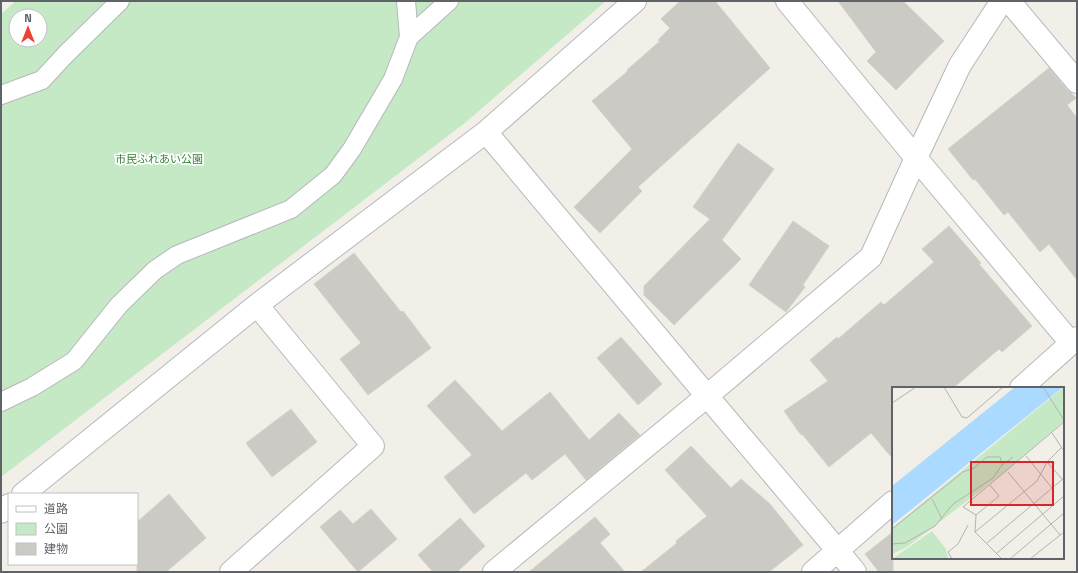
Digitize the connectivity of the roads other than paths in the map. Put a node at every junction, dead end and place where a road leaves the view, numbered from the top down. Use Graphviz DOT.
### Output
graph roads {
  1 [pos="120,1"];
  2 [pos="406,1"];
  3 [pos="450,1"];
  4 [pos="635,1"];
  5 [pos="787,1"];
  6 [pos="1002,1"];
  7 [pos="1009,1"];
  8 [pos="409,36"];
  9 [pos="1077,82"];
  10 [pos="1,94"];
  11 [pos="486,132"];
  12 [pos="916,158"];
  13 [pos="257,305"];
  14 [pos="1074,341"];
  15 [pos="1022,387"];
  16 [pos="707,396"];
  17 [pos="1,402"];
  18 [pos="24,493"];
  19 [pos="892,503"];
  20 [pos="838,551"];
  21 [pos="231,572"];
  22 [pos="494,572"];
  23 [pos="813,572"];
  24 [pos="855,572"];
  1 -- 10 [label="lane"];
  2 -- 8 [label="lane"];
  3 -- 8 [label="lane"];
  4 -- 11 [label="street"];
  5 -- 12 [label="street"];
  6 -- 12 [label="street"];
  7 -- 9 [label="street"];
  8 -- 17 [label="lane"];
  11 -- 13 [label="street"];
  11 -- 16 [label="street"];
  12 -- 14 [label="street"];
  12 -- 16 [label="street"];
  13 -- 18 [label="street"];
  13 -- 21 [label="street"];
  14 -- 15 [label="street"];
  16 -- 20 [label="street"];
  16 -- 22 [label="street"];
  19 -- 20 [label="street"];
  20 -- 23 [label="street"];
  20 -- 24 [label="street"];
}
